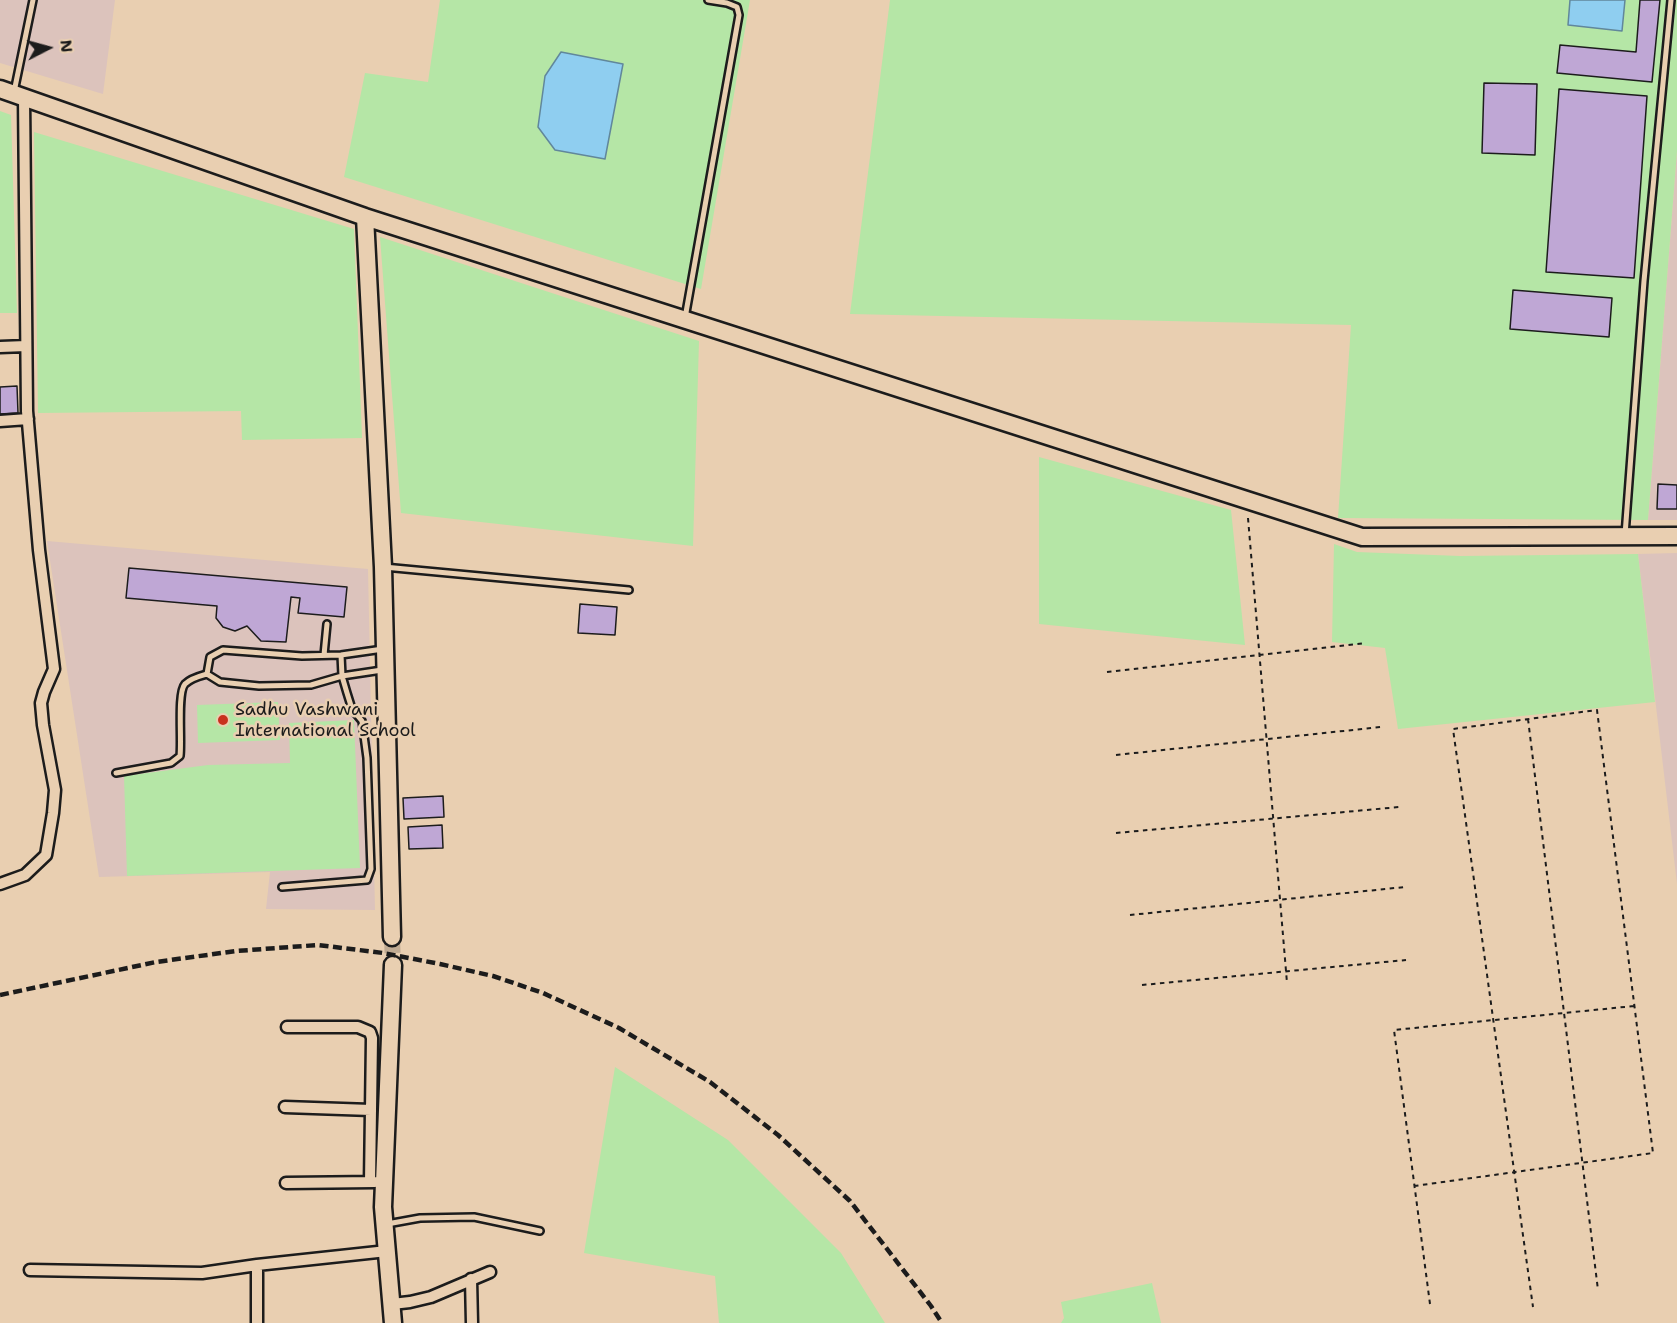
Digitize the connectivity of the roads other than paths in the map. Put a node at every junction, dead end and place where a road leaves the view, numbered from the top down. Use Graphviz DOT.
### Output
graph roads {
  1 [pos="33,0"];
  2 [pos="708,0"];
  3 [pos="1671,0"];
  4 [pos="12,93"];
  5 [pos="365,217"];
  6 [pos="685,320"];
  7 [pos="26,346"];
  8 [pos="0,347"];
  9 [pos="28,420"];
  10 [pos="0,421"];
  11 [pos="1625,536"];
  12 [pos="1677,536"];
  13 [pos="383,567"];
  14 [pos="629,590"];
  15 [pos="327,624"];
  16 [pos="385,649"];
  17 [pos="324,655"];
  18 [pos="341,655"];
  19 [pos="385,670"];
  20 [pos="207,674"];
  21 [pos="342,676"];
  22 [pos="116,773"];
  23 [pos="0,884"];
  24 [pos="282,887"];
  25 [pos="392,937"];
  26 [pos="393,965"];
  27 [pos="287,1027"];
  28 [pos="285,1107"];
  29 [pos="371,1110"];
  30 [pos="377,1182"];
  31 [pos="286,1183"];
  32 [pos="385,1225"];
  33 [pos="540,1232"];
  34 [pos="387,1251"];
  35 [pos="257,1264"];
  36 [pos="30,1270"];
  37 [pos="490,1272"];
  38 [pos="471,1279"];
  39 [pos="392,1304"];
  40 [pos="257,1323"];
  41 [pos="393,1323"];
  42 [pos="472,1323"];
  1 -- 4 [label="lane"];
  2 -- 6 [label="lane"];
  3 -- 11 [label="lane"];
  4 -- 5 [label="main road"];
  4 -- 7 [label="street"];
  5 -- 6 [label="main road"];
  5 -- 13 [label="main road"];
  6 -- 11 [label="main road"];
  7 -- 8 [label="street"];
  7 -- 9 [label="street"];
  9 -- 10 [label="street"];
  9 -- 23 [label="street"];
  11 -- 12 [label="main road"];
  13 -- 14 [label="lane"];
  13 -- 16 [label="main road"];
  15 -- 17 [label="lane"];
  16 -- 18 [label="lane"];
  16 -- 19 [label="main road"];
  17 -- 18 [label="lane"];
  17 -- 20 [label="lane"];
  18 -- 21 [label="lane"];
  19 -- 21 [label="lane"];
  19 -- 25 [label="main road"];
  20 -- 21 [label="lane"];
  20 -- 22 [label="lane"];
  21 -- 24 [label="lane"];
  26 -- 30 [label="main road"];
  27 -- 29 [label="street"];
  28 -- 29 [label="street"];
  29 -- 30 [label="street"];
  30 -- 31 [label="street"];
  30 -- 32 [label="main road"];
  32 -- 33 [label="lane"];
  32 -- 34 [label="main road"];
  34 -- 35 [label="street"];
  34 -- 39 [label="main road"];
  35 -- 36 [label="street"];
  35 -- 40 [label="street"];
  37 -- 38 [label="street"];
  38 -- 39 [label="street"];
  38 -- 42 [label="street"];
  39 -- 41 [label="main road"];
}
